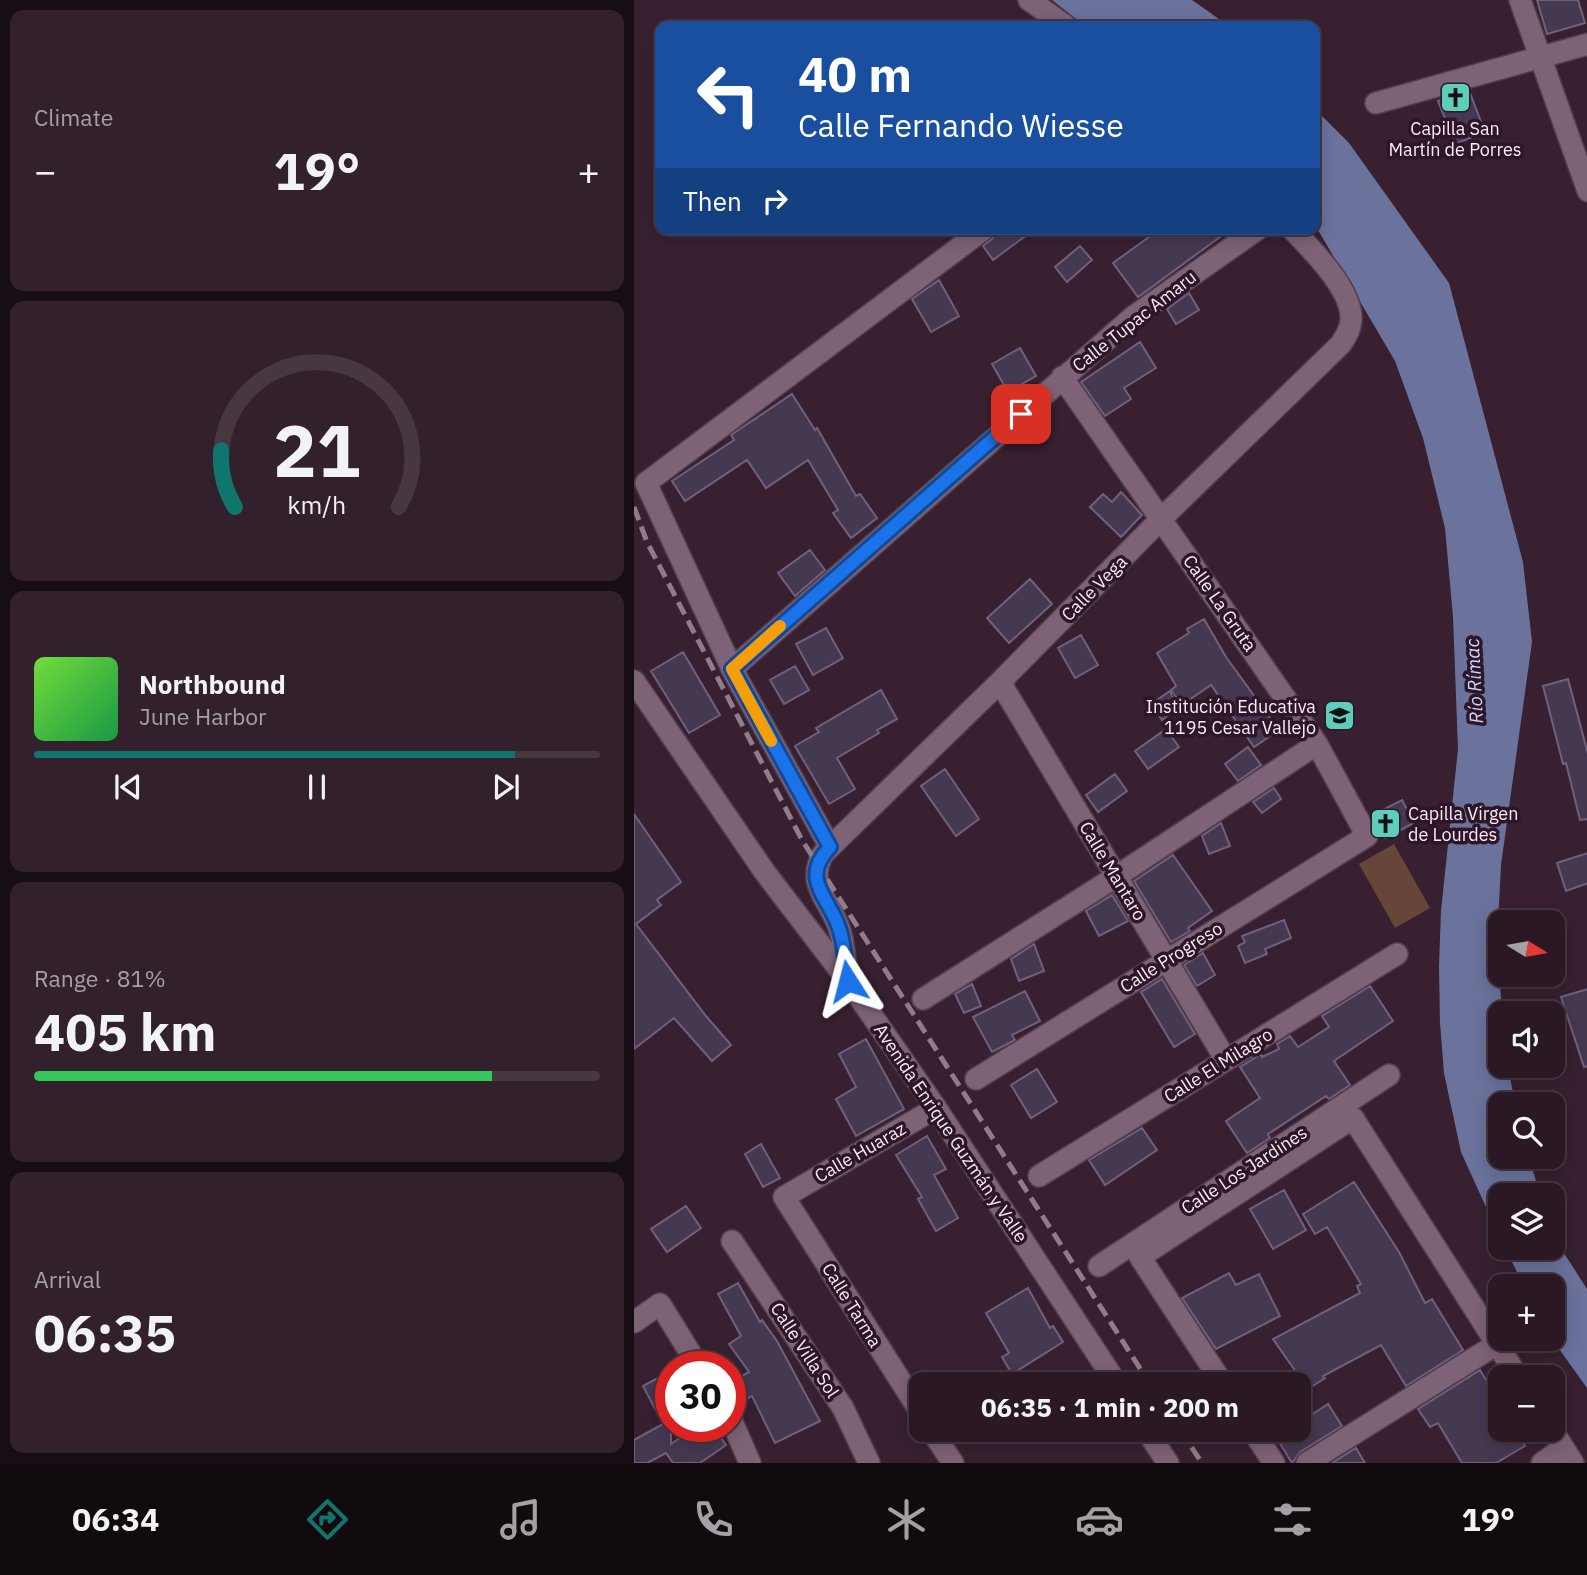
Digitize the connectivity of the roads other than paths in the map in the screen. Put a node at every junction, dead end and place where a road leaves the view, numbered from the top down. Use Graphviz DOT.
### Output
graph roads {
  1 [pos="1029,0"];
  2 [pos="1520,0"];
  3 [pos="1059,21"];
  4 [pos="1588,44"];
  5 [pos="1540,58"];
  6 [pos="1376,103"];
  7 [pos="1588,191"];
  8 [pos="976,235"];
  9 [pos="1249,235"];
  10 [pos="1298,235"];
  11 [pos="1062,377"];
  12 [pos="1162,518"];
  13 [pos="732,669"];
  14 [pos="634,681"];
  15 [pos="1000,682"];
  16 [pos="1317,744"];
  17 [pos="1367,836"];
  18 [pos="830,847"];
  19 [pos="1117,876"];
  20 [pos="1397,954"];
  21 [pos="1166,959"];
  22 [pos="848,981"];
  23 [pos="923,999"];
  24 [pos="1227,1060"];
  25 [pos="1389,1075"];
  26 [pos="976,1079"];
  27 [pos="936,1108"];
  28 [pos="1039,1176"];
  29 [pos="783,1197"];
  30 [pos="732,1241"];
  31 [pos="1099,1266"];
  32 [pos="634,1322"];
  33 [pos="1488,1330"];
  34 [pos="1488,1350"];
  35 [pos="689,1351"];
  36 [pos="1109,1372"];
  37 [pos="1215,1372"];
  38 [pos="909,1394"];
  39 [pos="741,1442"];
  40 [pos="939,1442"];
  41 [pos="1154,1442"];
  42 [pos="1260,1442"];
  43 [pos="1568,1456"];
  44 [pos="750,1463"];
  45 [pos="869,1463"];
  46 [pos="952,1463"];
  47 [pos="1168,1463"];
  48 [pos="1274,1463"];
  49 [pos="1307,1463"];
  50 [pos="1542,1463"];
  1 -- 3 [label="street"];
  2 -- 5 [label="street"];
  4 -- 5 [label="street"];
  5 -- 6 [label="street"];
  5 -- 7 [label="street"];
  8 -- 13 [label="street"];
  9 -- 11 [label="street, Calle Tupac Amaru"];
  10 -- 12 [label="street, Calle Vega"];
  11 -- 12 [label="street, Calle La Gruta"];
  11 -- 13 [label="street, Calle Tupac Amaru"];
  12 -- 15 [label="street, Calle Vega"];
  12 -- 16 [label="street, Calle La Gruta"];
  13 -- 18 [label="street"];
  14 -- 22 [label="street, Avenida Enrique Guzmán y Valle"];
  15 -- 18 [label="street, Calle Vega"];
  15 -- 19 [label="street, Calle Mantaro"];
  16 -- 17 [label="street, Calle La Gruta"];
  16 -- 19 [label="street"];
  17 -- 21 [label="street, Calle Progreso"];
  18 -- 22 [label="street, Calle Vega"];
  19 -- 21 [label="street, Calle Mantaro"];
  19 -- 23 [label="street"];
  20 -- 24 [label="street, Calle El Milagro"];
  21 -- 24 [label="street, Calle Mantaro"];
  21 -- 26 [label="street, Calle Progreso"];
  22 -- 27 [label="street, Avenida Enrique Guzmán y Valle"];
  24 -- 28 [label="street, Calle El Milagro"];
  25 -- 31 [label="street, Calle Los Jardines"];
  27 -- 29 [label="street, Calle Huaraz"];
  27 -- 36 [label="street, Avenida Enrique Guzmán y Valle"];
  29 -- 38 [label="street, Calle Tarma"];
  30 -- 45 [label="street, Calle Villa Sol"];
  32 -- 35 [label="street"];
  33 -- 37 [label="street"];
  34 -- 49 [label="street"];
  39 -- 44 [label="street"];
  40 -- 46 [label="street"];
  41 -- 47 [label="street"];
  42 -- 48 [label="street"];
  43 -- 50 [label="street"];
}
